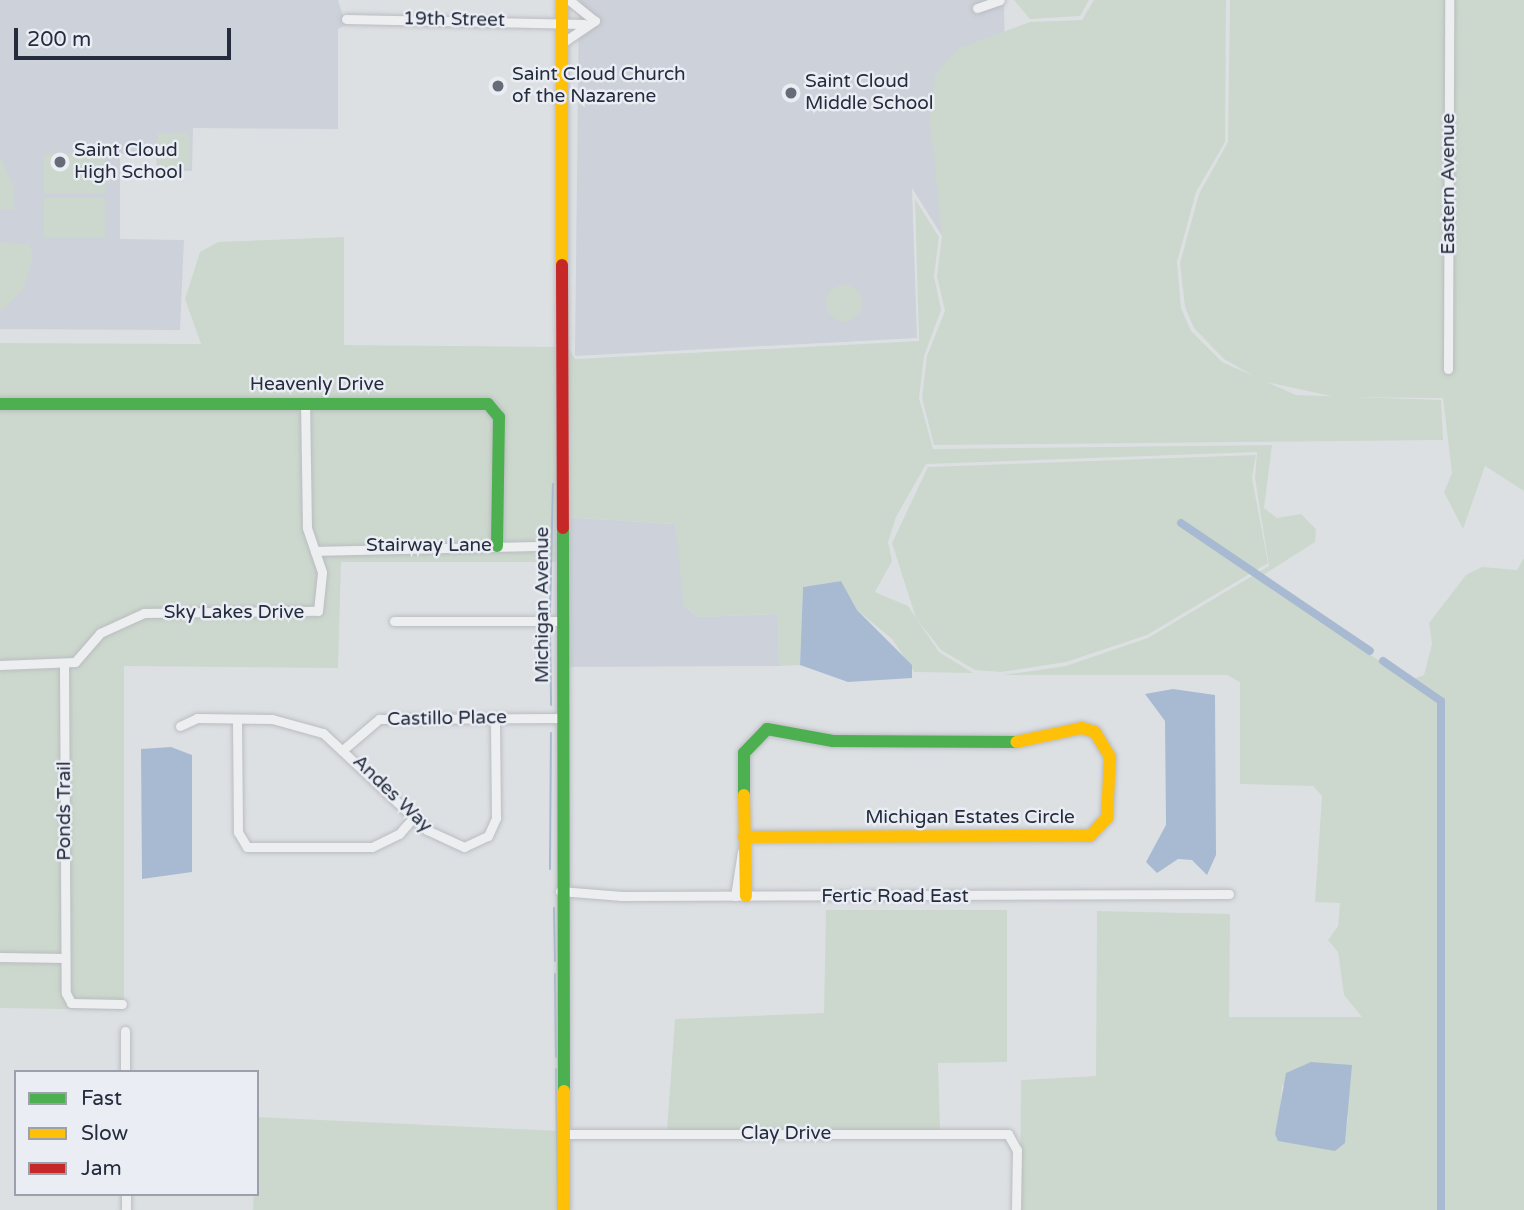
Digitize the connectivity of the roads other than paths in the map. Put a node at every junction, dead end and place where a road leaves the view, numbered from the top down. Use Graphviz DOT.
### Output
graph roads {
  1 [pos="562,0"];
  2 [pos="569,0"];
  3 [pos="1000,0"];
  4 [pos="1449,0"];
  5 [pos="977,8"];
  6 [pos="346,19"];
  7 [pos="562,22"];
  8 [pos="584,24"];
  9 [pos="562,43"];
  10 [pos="1448,369"];
  11 [pos="0,404"];
  12 [pos="305,404"];
  13 [pos="497,546"];
  14 [pos="544,546"];
  15 [pos="315,551"];
  16 [pos="394,621"];
  17 [pos="562,621"];
  18 [pos="64,665"];
  19 [pos="0,666"];
  20 [pos="495,718"];
  21 [pos="561,718"];
  22 [pos="237,719"];
  23 [pos="180,726"];
  24 [pos="345,748"];
  25 [pos="414,817"];
  26 [pos="744,842"];
  27 [pos="561,891"];
  28 [pos="1229,894"];
  29 [pos="740,896"];
  30 [pos="0,957"];
  31 [pos="65,958"];
  32 [pos="122,1004"];
  33 [pos="125,1031"];
  34 [pos="125,1070"];
  35 [pos="564,1134"];
  36 [pos="564,1210"];
  37 [pos="1016,1210"];
  1 -- 7 [label="street, Michigan Avenue"];
  2 -- 8 [label="street"];
  3 -- 5 [label="street"];
  4 -- 10 [label="street, Eastern Avenue"];
  6 -- 7 [label="street, 19th Street"];
  7 -- 8 [label="street, 19th Street"];
  7 -- 9 [label="street, Michigan Avenue"];
  8 -- 9 [label="street"];
  9 -- 17 [label="street, Michigan Avenue"];
  11 -- 12 [label="street, Heavenly Drive"];
  12 -- 13 [label="street, Heavenly Drive"];
  12 -- 15 [label="street, Sky Lakes Drive"];
  13 -- 14 [label="street, Stairway Lane"];
  13 -- 15 [label="street, Stairway Lane"];
  15 -- 18 [label="street, Sky Lakes Drive"];
  16 -- 17 [label="street"];
  17 -- 21 [label="street, Michigan Avenue"];
  18 -- 19 [label="street"];
  18 -- 31 [label="street, Ponds Trail"];
  20 -- 21 [label="street, Castillo Place"];
  20 -- 24 [label="street, Castillo Place"];
  20 -- 25 [label="street, Andes Way"];
  21 -- 27 [label="street, Michigan Avenue"];
  22 -- 23 [label="street, Andes Way"];
  22 -- 24 [label="street, Andes Way"];
  22 -- 25 [label="street"];
  24 -- 25 [label="street, Andes Way"];
  26 -- 26 [label="street, Michigan Estates Circle"];
  26 -- 29 [label="street, Michigan Estates Circle"];
  27 -- 29 [label="street, Fertic Road East"];
  27 -- 35 [label="street, Michigan Avenue"];
  28 -- 29 [label="street, Fertic Road East"];
  30 -- 31 [label="street"];
  31 -- 32 [label="street, Ponds Trail"];
  33 -- 34 [label="street"];
  35 -- 36 [label="street, Michigan Avenue"];
  35 -- 37 [label="street, Clay Drive"];
}
